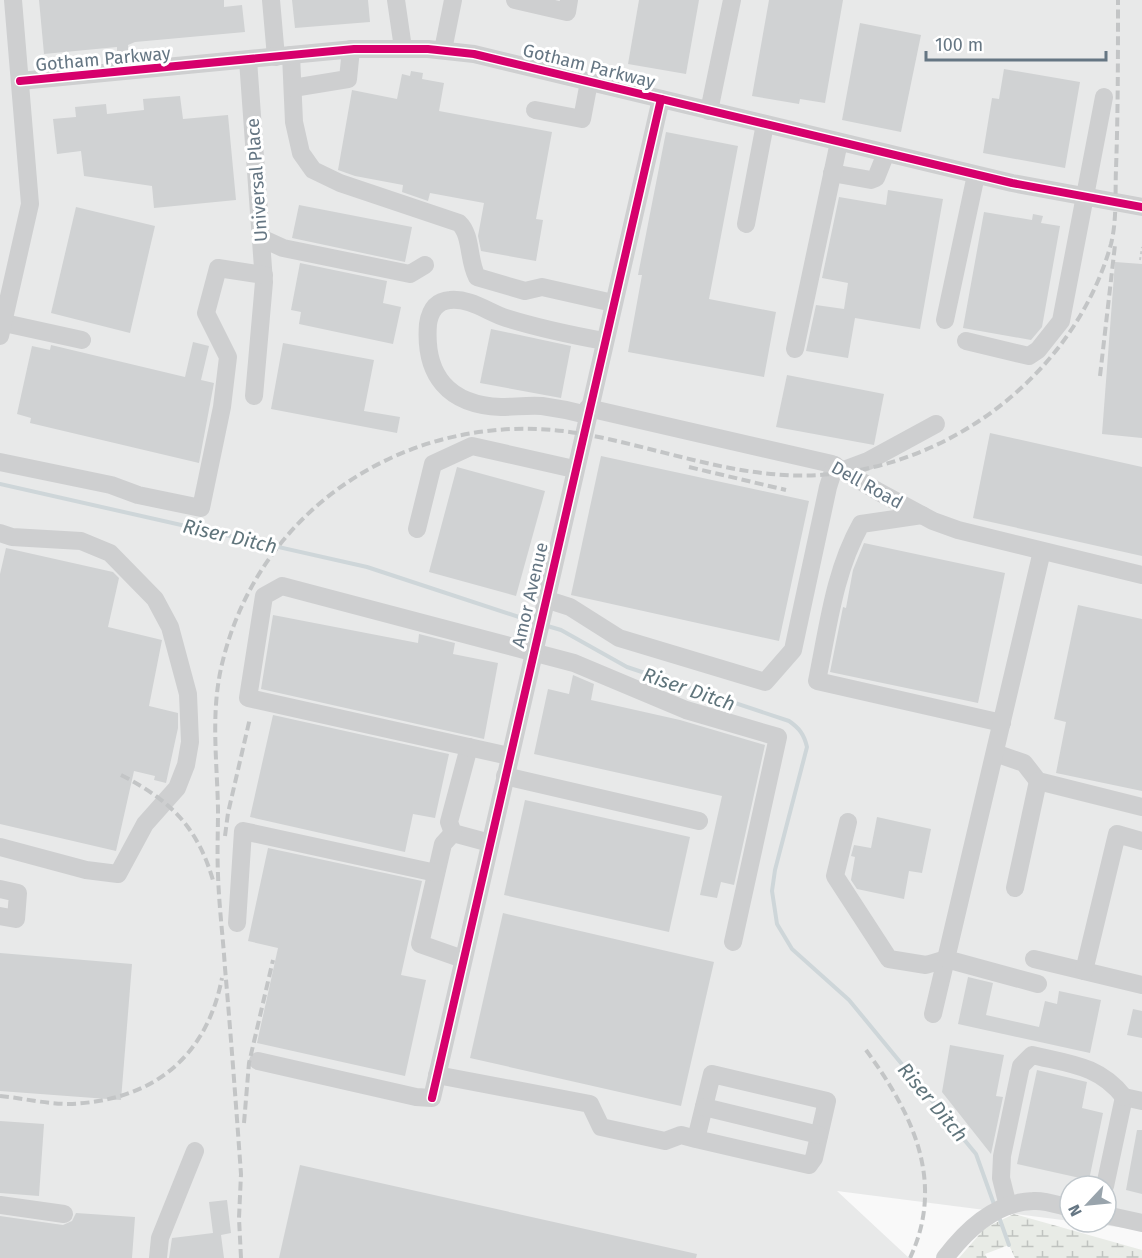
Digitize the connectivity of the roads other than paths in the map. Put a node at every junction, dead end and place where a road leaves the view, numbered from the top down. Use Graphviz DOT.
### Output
graph roads {
  1 [pos="13,0"];
  2 [pos="271,0"];
  3 [pos="396,0"];
  4 [pos="453,0"];
  5 [pos="515,0"];
  6 [pos="569,0"];
  7 [pos="732,0"];
  8 [pos="540,3"];
  9 [pos="8,46"];
  10 [pos="403,48"];
  11 [pos="351,49"];
  12 [pos="443,50"];
  13 [pos="284,56"];
  14 [pos="248,60"];
  15 [pos="20,81"];
  16 [pos="589,82"];
  17 [pos="293,88"];
  18 [pos="1104,97"];
  19 [pos="661,99"];
  20 [pos="535,110"];
  21 [pos="709,111"];
  22 [pos="765,124"];
  23 [pos="839,142"];
  24 [pos="886,153"];
  25 [pos="832,172"];
  26 [pos="976,175"];
  27 [pos="1085,198"];
  28 [pos="1142,207"];
  29 [pos="746,224"];
  30 [pos="261,238"];
  31 [pos="426,265"];
  32 [pos="264,275"];
  33 [pos="613,303"];
  34 [pos="945,320"];
  35 [pos="1,327"];
  36 [pos="82,340"];
  37 [pos="604,341"];
  38 [pos="966,341"];
  39 [pos="795,349"];
  40 [pos="254,396"];
  41 [pos="587,411"];
  42 [pos="936,424"];
  43 [pos="0,462"];
  44 [pos="840,467"];
  45 [pos="574,469"];
  46 [pos="922,515"];
  47 [pos="417,530"];
  48 [pos="0,533"];
  49 [pos="1042,551"];
  50 [pos="1142,575"];
  51 [pos="545,599"];
  52 [pos="533,653"];
  53 [pos="1002,723"];
  54 [pos="469,747"];
  55 [pos="995,753"];
  56 [pos="509,756"];
  57 [pos="505,776"];
  58 [pos="1038,781"];
  59 [pos="1142,807"];
  60 [pos="699,821"];
  61 [pos="848,822"];
  62 [pos="453,833"];
  63 [pos="1142,841"];
  64 [pos="490,843"];
  65 [pos="0,847"];
  66 [pos="436,873"];
  67 [pos="1015,888"];
  68 [pos="0,889"];
  69 [pos="0,916"];
  70 [pos="237,923"];
  71 [pos="733,942"];
  72 [pos="463,958"];
  73 [pos="946,959"];
  74 [pos="1034,959"];
  75 [pos="1084,971"];
  76 [pos="1038,984"];
  77 [pos="1142,985"];
  78 [pos="933,1014"];
  79 [pos="258,1061"];
  80 [pos="437,1075"];
  81 [pos="1124,1097"];
  82 [pos="1142,1101"];
  83 [pos="704,1107"];
  84 [pos="819,1135"];
  85 [pos="696,1139"];
  86 [pos="195,1151"];
  87 [pos="1108,1174"];
  88 [pos="0,1205"];
  89 [pos="1058,1205"];
  90 [pos="1008,1206"];
  91 [pos="64,1214"];
  92 [pos="1118,1218"];
  93 [pos="1142,1223"];
  94 [pos="158,1258"];
  95 [pos="945,1258"];
  1 -- 9 [label="street"];
  2 -- 13 [label="street"];
  3 -- 10 [label="street"];
  4 -- 12 [label="street"];
  5 -- 8 [label="street"];
  6 -- 8 [label="street"];
  7 -- 21 [label="street"];
  9 -- 15 [label="street"];
  10 -- 11 [label="street, Gotham Parkway"];
  10 -- 12 [label="street, Gotham Parkway"];
  11 -- 13 [label="street, Gotham Parkway"];
  11 -- 17 [label="street"];
  12 -- 16 [label="street, Gotham Parkway"];
  13 -- 14 [label="street, Gotham Parkway"];
  13 -- 17 [label="street"];
  14 -- 15 [label="street, Gotham Parkway"];
  14 -- 30 [label="street, Universal Place"];
  15 -- 35 [label="street"];
  16 -- 19 [label="street, Gotham Parkway"];
  16 -- 20 [label="street"];
  17 -- 33 [label="street"];
  18 -- 27 [label="street"];
  19 -- 21 [label="street, Gotham Parkway"];
  19 -- 33 [label="street, Amor Avenue"];
  21 -- 22 [label="street, Gotham Parkway"];
  22 -- 23 [label="street, Gotham Parkway"];
  22 -- 29 [label="street"];
  23 -- 24 [label="street, Gotham Parkway"];
  23 -- 25 [label="street"];
  24 -- 25 [label="street"];
  24 -- 26 [label="street, Gotham Parkway"];
  25 -- 39 [label="street"];
  26 -- 27 [label="street, Gotham Parkway"];
  26 -- 34 [label="street"];
  27 -- 28 [label="street, Gotham Parkway"];
  27 -- 38 [label="street"];
  30 -- 31 [label="street"];
  30 -- 32 [label="street, Universal Place"];
  32 -- 40 [label="street, Universal Place"];
  32 -- 43 [label="street"];
  33 -- 37 [label="street, Amor Avenue"];
  35 -- 36 [label="street"];
  37 -- 41 [label="street, Amor Avenue"];
  37 -- 41 [label="street, Dell Road"];
  41 -- 44 [label="street, Dell Road"];
  41 -- 45 [label="street, Amor Avenue"];
  42 -- 44 [label="street"];
  44 -- 46 [label="street, Dell Road"];
  44 -- 51 [label="street"];
  45 -- 47 [label="street"];
  45 -- 51 [label="street, Amor Avenue"];
  46 -- 49 [label="street, Dell Road"];
  46 -- 53 [label="street"];
  48 -- 65 [label="street"];
  49 -- 50 [label="street, Dell Road"];
  49 -- 53 [label="street"];
  51 -- 52 [label="street, Amor Avenue"];
  52 -- 54 [label="street"];
  52 -- 56 [label="street, Amor Avenue"];
  52 -- 71 [label="street"];
  53 -- 55 [label="street"];
  54 -- 56 [label="street"];
  54 -- 62 [label="street"];
  55 -- 58 [label="street"];
  55 -- 73 [label="street"];
  56 -- 57 [label="street, Amor Avenue"];
  57 -- 60 [label="street"];
  57 -- 64 [label="street, Amor Avenue"];
  58 -- 59 [label="street"];
  58 -- 67 [label="street"];
  61 -- 73 [label="street"];
  62 -- 64 [label="street"];
  62 -- 66 [label="street"];
  63 -- 75 [label="street"];
  64 -- 72 [label="street, Amor Avenue"];
  66 -- 70 [label="street"];
  66 -- 72 [label="street"];
  68 -- 69 [label="street"];
  72 -- 80 [label="street, Amor Avenue"];
  73 -- 76 [label="street"];
  73 -- 78 [label="street"];
  74 -- 75 [label="street"];
  75 -- 77 [label="street"];
  79 -- 80 [label="street, Amor Avenue"];
  80 -- 85 [label="street"];
  81 -- 82 [label="street"];
  81 -- 87 [label="street"];
  81 -- 90 [label="street"];
  83 -- 84 [label="street"];
  83 -- 84 [label="street"];
  83 -- 85 [label="street"];
  84 -- 85 [label="street"];
  86 -- 94 [label="street"];
  88 -- 91 [label="street"];
  89 -- 90 [label="street"];
  90 -- 95 [label="street"];
  92 -- 93 [label="street"];
}
